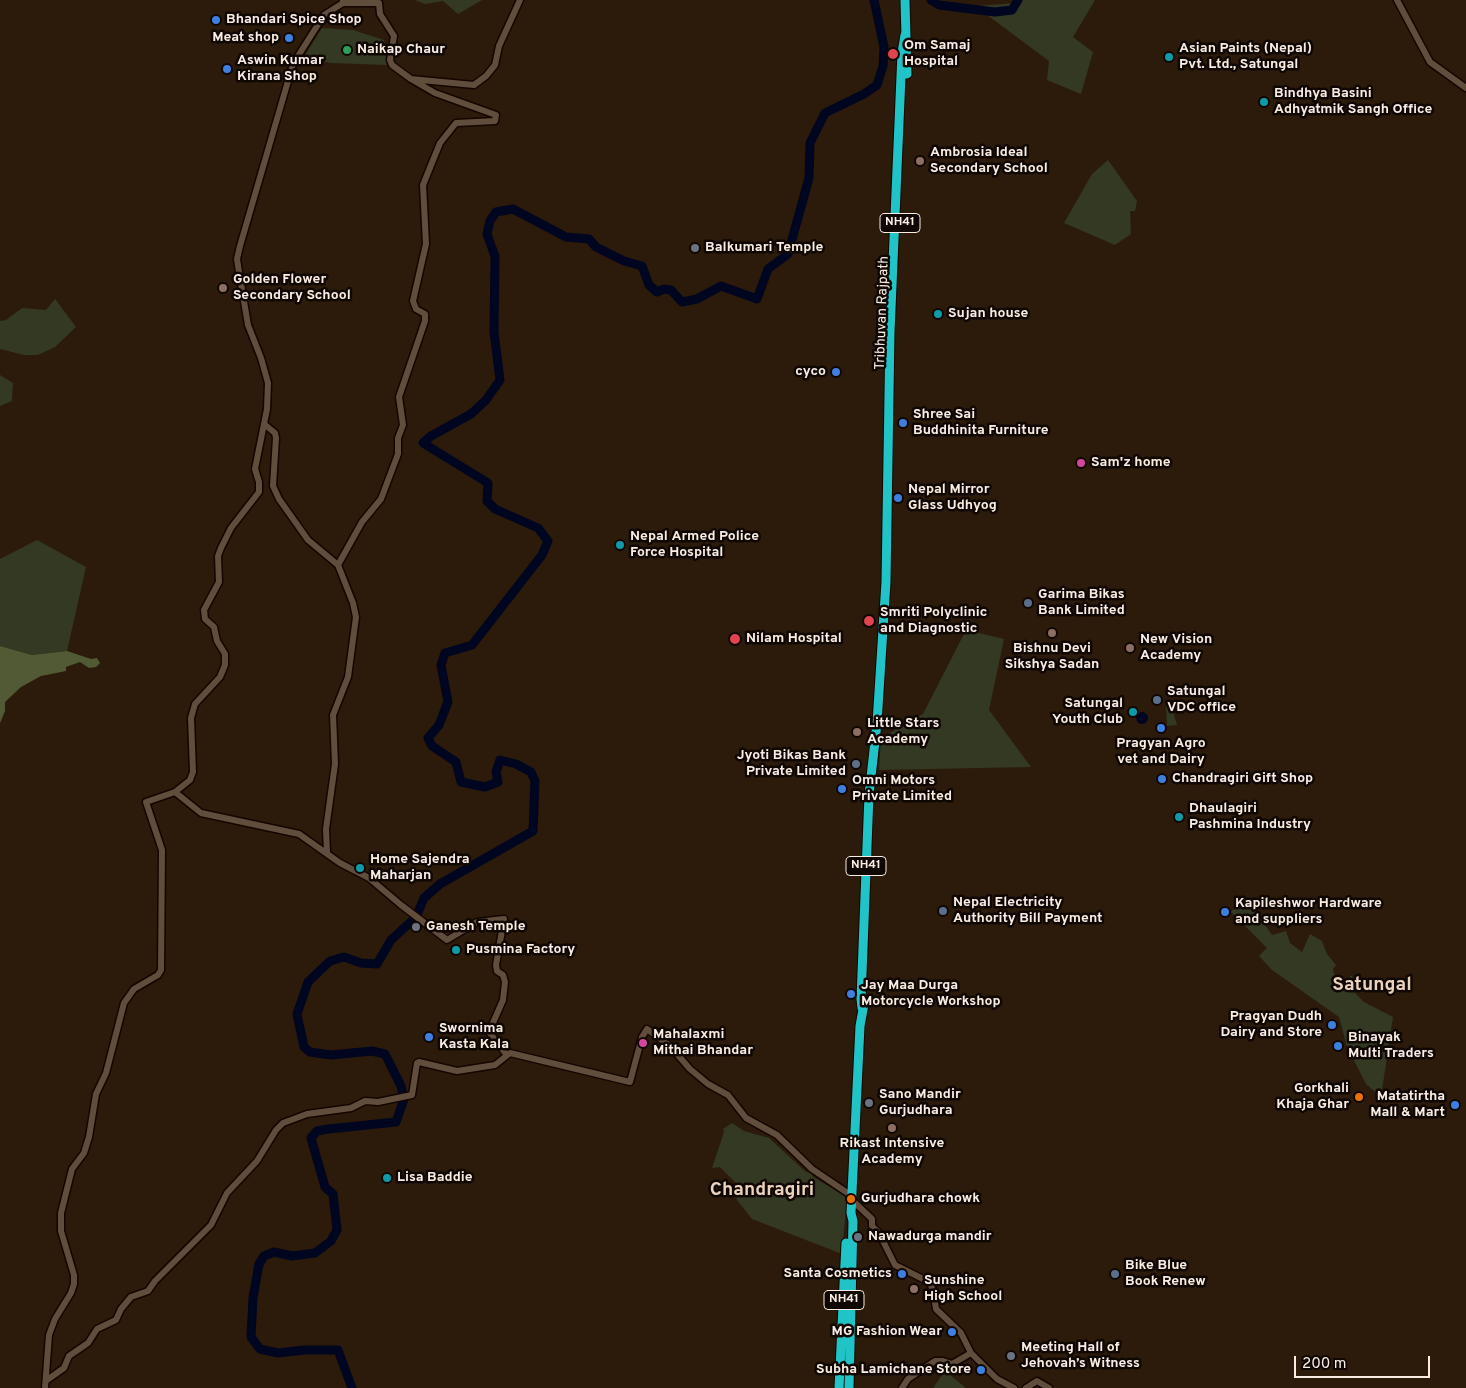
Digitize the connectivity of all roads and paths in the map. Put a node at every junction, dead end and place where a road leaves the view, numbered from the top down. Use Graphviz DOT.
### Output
graph roads {
  1 [pos="520,0"];
  2 [pos="1397,0"];
  3 [pos="343,2"];
  4 [pos="905,2"];
  5 [pos="411,78"];
  6 [pos="1466,88"];
  7 [pos="264,424"];
  8 [pos="338,565"];
  9 [pos="175,792"];
  10 [pos="327,852"];
  11 [pos="506,1054"];
  12 [pos="852,1198"];
  13 [pos="851,1212"];
  14 [pos="852,1235"];
  15 [pos="971,1352"];
  16 [pos="47,1380"];
  17 [pos="45,1388"];
  18 [pos="839,1388"];
  19 [pos="843,1388"];
  20 [pos="849,1388"];
  21 [pos="902,1388"];
  22 [pos="1014,1388"];
  23 [pos="1026,1388"];
  24 [pos="1050,1388"];
  1 -- 5 [label="street"];
  2 -- 6 [label="street"];
  3 -- 5 [label="street"];
  3 -- 7 [label="street"];
  4 -- 12 [label="highway, Tribhuvan Rajpath / NH41"];
  5 -- 8 [label="street"];
  7 -- 8 [label="street"];
  7 -- 9 [label="street"];
  8 -- 10 [label="street"];
  9 -- 10 [label="street"];
  9 -- 16 [label="street"];
  10 -- 11 [label="street"];
  11 -- 12 [label="street"];
  11 -- 16 [label="street"];
  12 -- 13 [label="highway, Tribhuvan Rajpath / NH41"];
  12 -- 15 [label="street"];
  13 -- 14 [label="highway, Tribhuvan Rajpath / NH41"];
  13 -- 18 [label="highway, Tribhuvan Rajpath / NH41"];
  14 -- 19 [label="highway"];
  14 -- 20 [label="highway, Tribhuvan Rajpath / NH41"];
  15 -- 21 [label="street"];
  15 -- 22 [label="street"];
  16 -- 17 [label="street"];
  23 -- 24 [label="street"];
}
